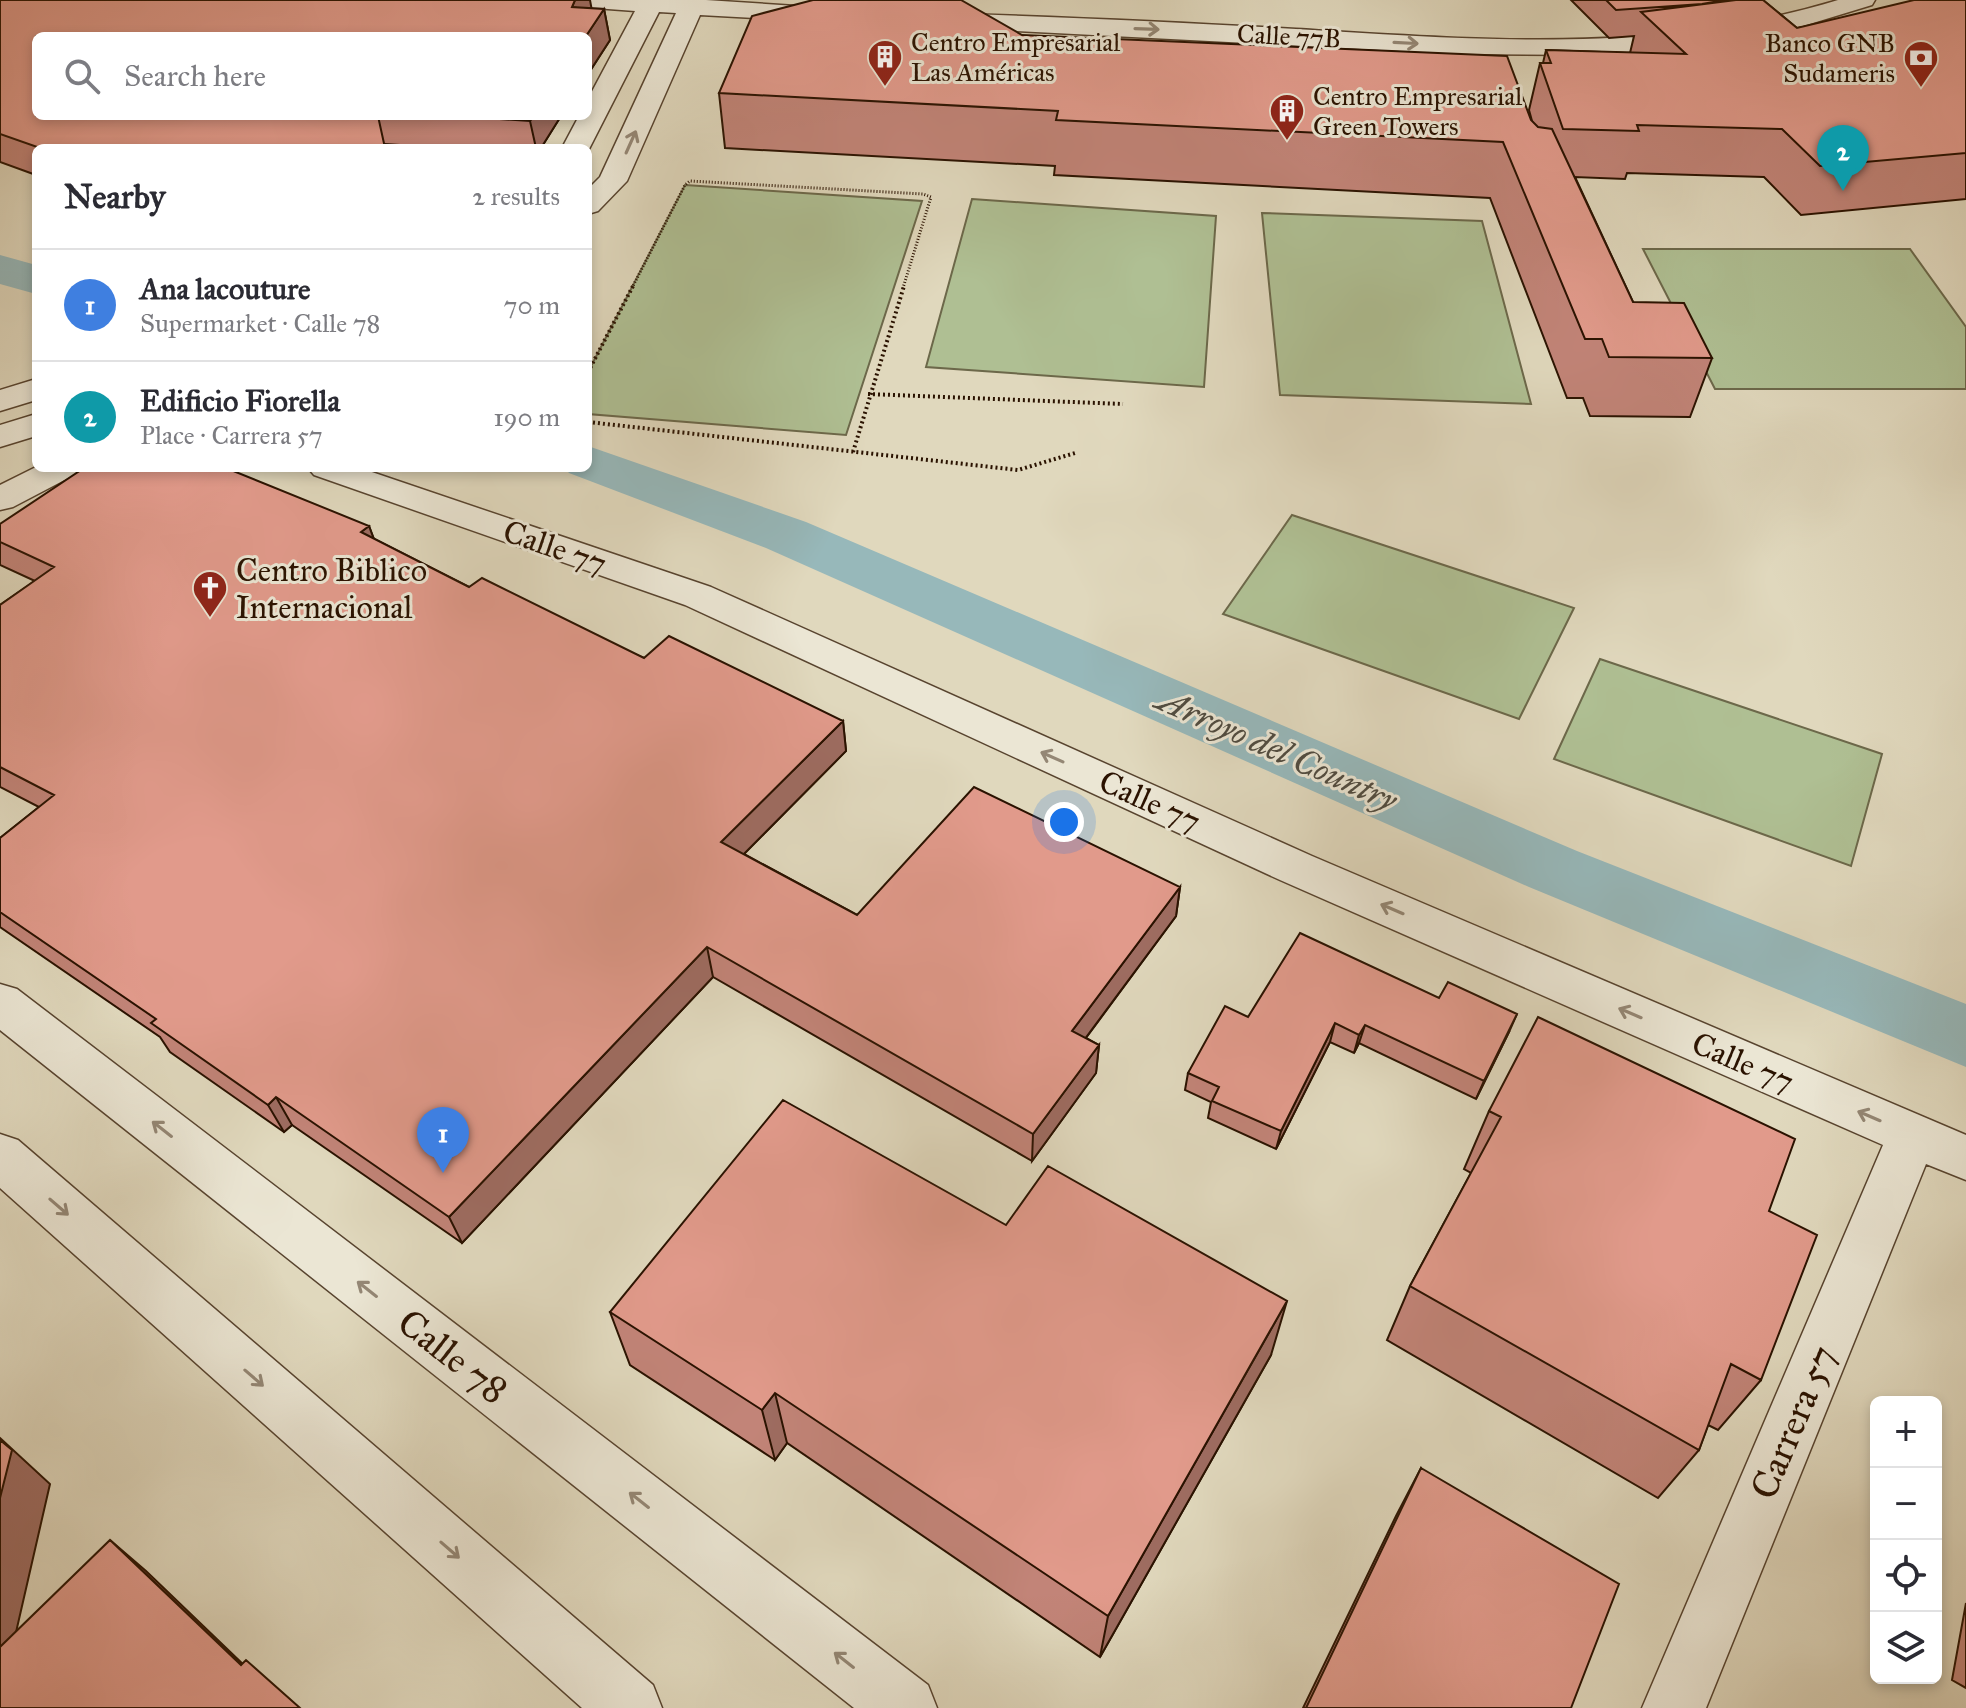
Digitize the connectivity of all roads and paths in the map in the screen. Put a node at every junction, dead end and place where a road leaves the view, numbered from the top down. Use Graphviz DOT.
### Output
graph roads {
  1 [pos="581,0"];
  2 [pos="1863,0"];
  3 [pos="651,3"];
  4 [pos="692,4"];
  5 [pos="845,16"];
  6 [pos="920,19"];
  7 [pos="964,21"];
  8 [pos="1491,48"];
  9 [pos="958,50"];
  10 [pos="1500,74"];
  11 [pos="592,117"];
  12 [pos="590,120"];
  13 [pos="578,144"];
  14 [pos="592,201"];
  15 [pos="592,364"];
  16 [pos="32,390"];
  17 [pos="868,394"];
  18 [pos="0,401"];
  19 [pos="1123,404"];
  20 [pos="592,422"];
  21 [pos="32,425"];
  22 [pos="0,437"];
  23 [pos="853,452"];
  24 [pos="1075,453"];
  25 [pos="54,472"];
  26 [pos="338,472"];
  27 [pos="0,499"];
  28 [pos="0,1003"];
  29 [pos="1913,1135"];
  30 [pos="0,1156"];
  31 [pos="1966,1158"];
  32 [pos="630,1708"];
  33 [pos="905,1708"];
  34 [pos="1674,1708"];
  1 -- 3 [label="street"];
  2 -- 8 [label="street, Calle 77B"];
  3 -- 4 [label="street"];
  3 -- 11 [label="street"];
  4 -- 5 [label="street"];
  14 -- 4 [label="street, one-way"];
  6 -- 7 [label="street, Calle 77B"];
  7 -- 8 [label="street, Calle 77B, one-way"];
  7 -- 9 [label="street"];
  8 -- 10 [label="street"];
  12 -- 13 [label="street"];
  15 -- 17 [label="path"];
  16 -- 18 [label="street"];
  17 -- 19 [label="path"];
  17 -- 23 [label="path"];
  20 -- 23 [label="path"];
  21 -- 22 [label="street"];
  23 -- 24 [label="path"];
  25 -- 27 [label="street"];
  29 -- 26 [label="street, Calle 77, one-way"];
  33 -- 28 [label="street, Calle 78, one-way"];
  29 -- 31 [label="street, Calle 77"];
  29 -- 34 [label="street, Carrera 57"];
  30 -- 32 [label="street, one-way"];
}
